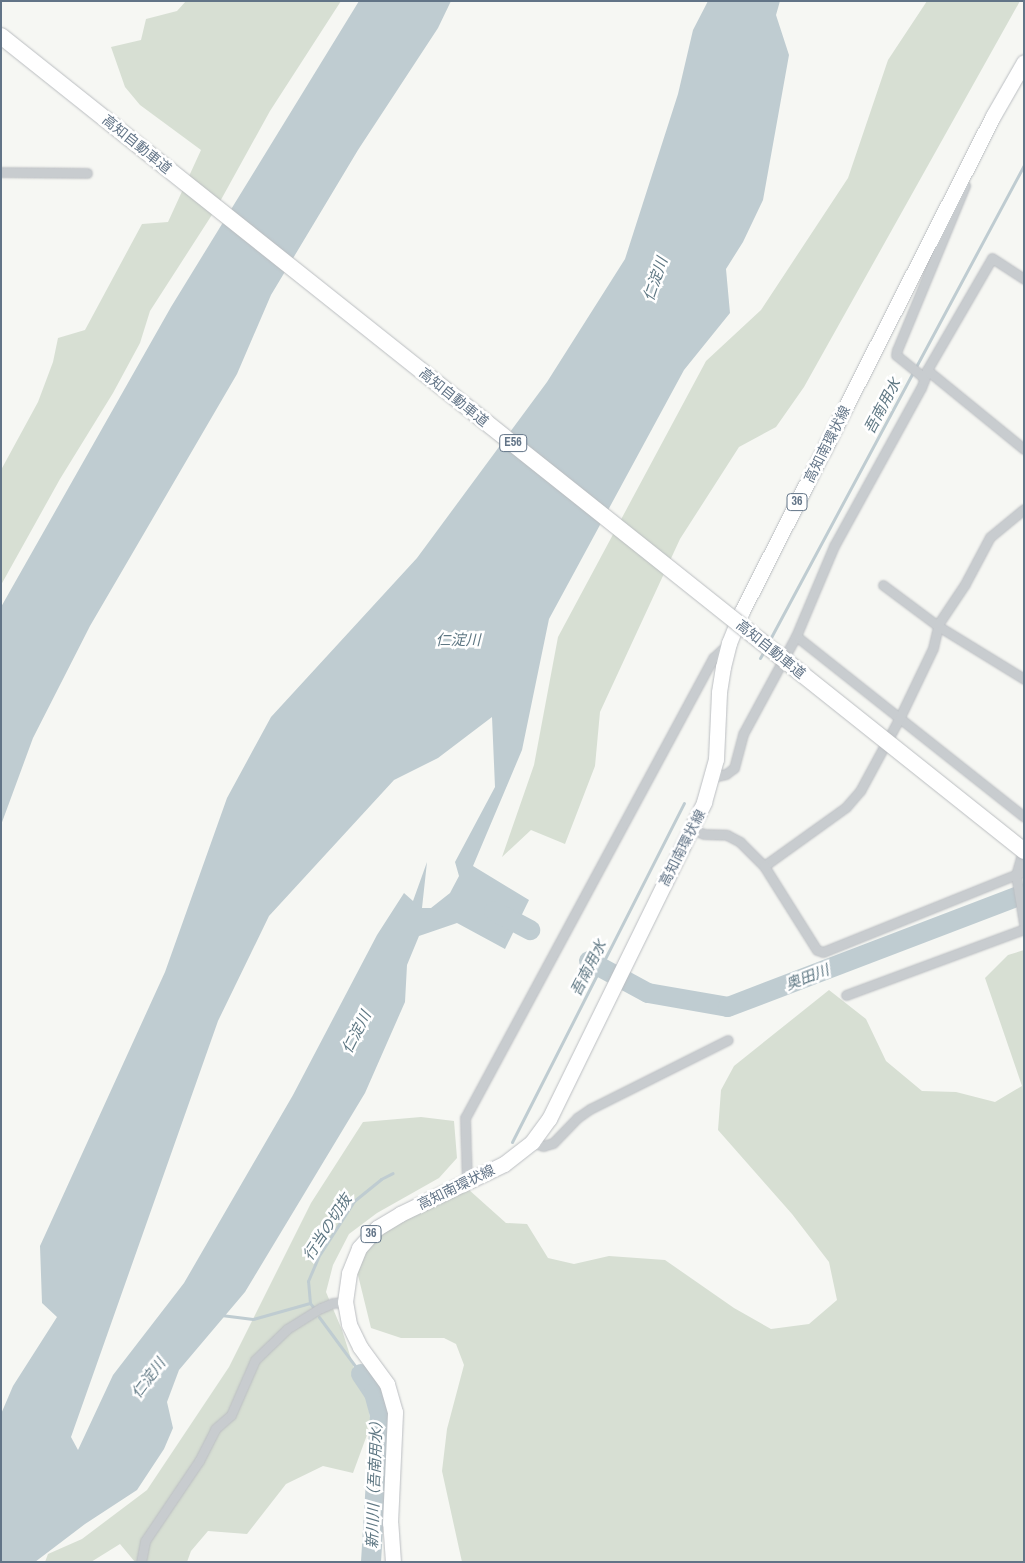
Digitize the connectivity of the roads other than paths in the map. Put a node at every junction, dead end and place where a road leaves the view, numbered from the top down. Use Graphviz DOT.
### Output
graph roads {
  1 [pos="1,36"];
  2 [pos="1024,62"];
  3 [pos="993,116"];
  4 [pos="1,172"];
  5 [pos="88,172"];
  6 [pos="1024,279"];
  7 [pos="924,376"];
  8 [pos="1024,449"];
  9 [pos="1024,509"];
  10 [pos="883,585"];
  11 [pos="938,626"];
  12 [pos="796,636"];
  13 [pos="729,643"];
  14 [pos="1024,679"];
  15 [pos="900,717"];
  16 [pos="713,777"];
  17 [pos="1024,817"];
  18 [pos="691,829"];
  19 [pos="1024,846"];
  20 [pos="1024,851"];
  21 [pos="764,866"];
  22 [pos="1020,873"];
  23 [pos="1024,924"];
  24 [pos="1024,929"];
  25 [pos="846,995"];
  26 [pos="728,1040"];
  27 [pos="532,1142"];
  28 [pos="467,1182"];
  29 [pos="345,1302"];
  30 [pos="141,1562"];
  31 [pos="393,1562"];
  1 -- 20 [label="highway, 高知自動車道 / E56, bridge"];
  2 -- 3 [label="main road, 高知南環状線 / 36"];
  3 -- 7 [label="street"];
  3 -- 13 [label="main road, 高知南環状線 / 36"];
  4 -- 5 [label="street"];
  6 -- 7 [label="street"];
  7 -- 8 [label="street"];
  7 -- 12 [label="street"];
  9 -- 11 [label="street"];
  10 -- 11 [label="street"];
  11 -- 14 [label="street"];
  11 -- 15 [label="street"];
  12 -- 15 [label="street"];
  12 -- 16 [label="street"];
  13 -- 16 [label="main road, 高知南環状線 / 36"];
  13 -- 28 [label="street"];
  15 -- 17 [label="street"];
  15 -- 21 [label="street"];
  16 -- 18 [label="main road, 高知南環状線 / 36"];
  18 -- 21 [label="street"];
  18 -- 27 [label="main road, 高知南環状線 / 36"];
  19 -- 22 [label="street"];
  21 -- 22 [label="street"];
  22 -- 23 [label="street"];
  24 -- 25 [label="street"];
  26 -- 27 [label="street"];
  27 -- 28 [label="main road, 高知南環状線 / 36"];
  28 -- 29 [label="main road, 高知南環状線 / 36"];
  29 -- 30 [label="street"];
  29 -- 31 [label="main road, 高知南環状線 / 36"];
}
